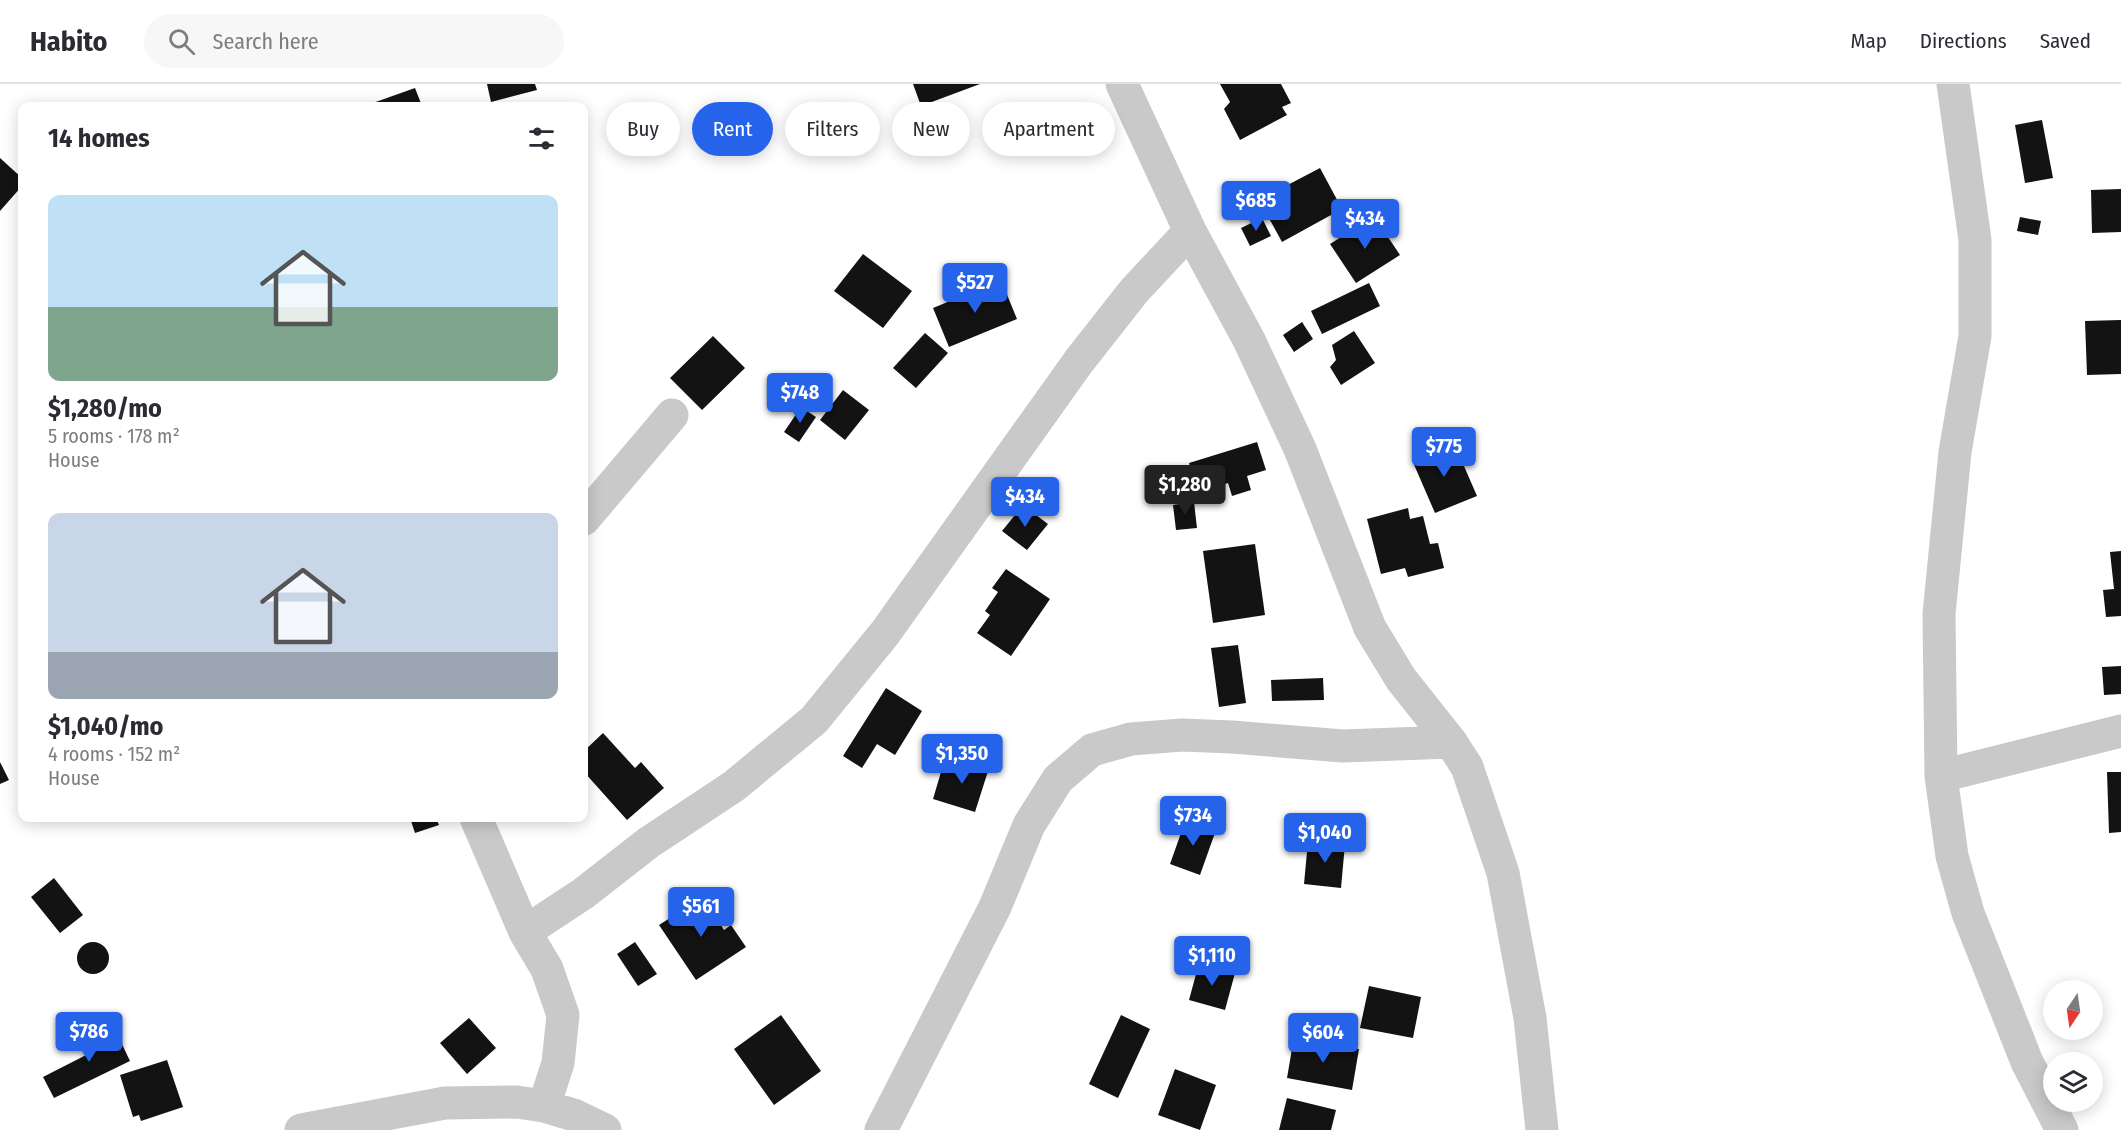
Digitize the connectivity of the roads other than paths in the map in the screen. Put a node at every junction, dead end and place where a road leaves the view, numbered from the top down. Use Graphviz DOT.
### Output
graph roads {
  1 [pos="1122,84"];
  2 [pos="1953,84"];
  3 [pos="1190,231"];
  4 [pos="672,415"];
  5 [pos="588,514"];
  6 [pos="2121,731"];
  7 [pos="1451,742"];
  8 [pos="1941,776"];
  9 [pos="478,822"];
  10 [pos="525,932"];
  11 [pos="544,1106"];
  12 [pos="301,1130"];
  13 [pos="605,1130"];
  14 [pos="881,1130"];
  15 [pos="1542,1130"];
  16 [pos="2062,1130"];
  1 -- 3 [label="street"];
  2 -- 8 [label="street"];
  3 -- 7 [label="street"];
  3 -- 10 [label="street"];
  4 -- 5 [label="street"];
  6 -- 8 [label="street"];
  7 -- 14 [label="street"];
  7 -- 15 [label="street"];
  8 -- 16 [label="street"];
  9 -- 10 [label="street"];
  10 -- 11 [label="street"];
  11 -- 12 [label="street"];
  11 -- 13 [label="street"];
}
